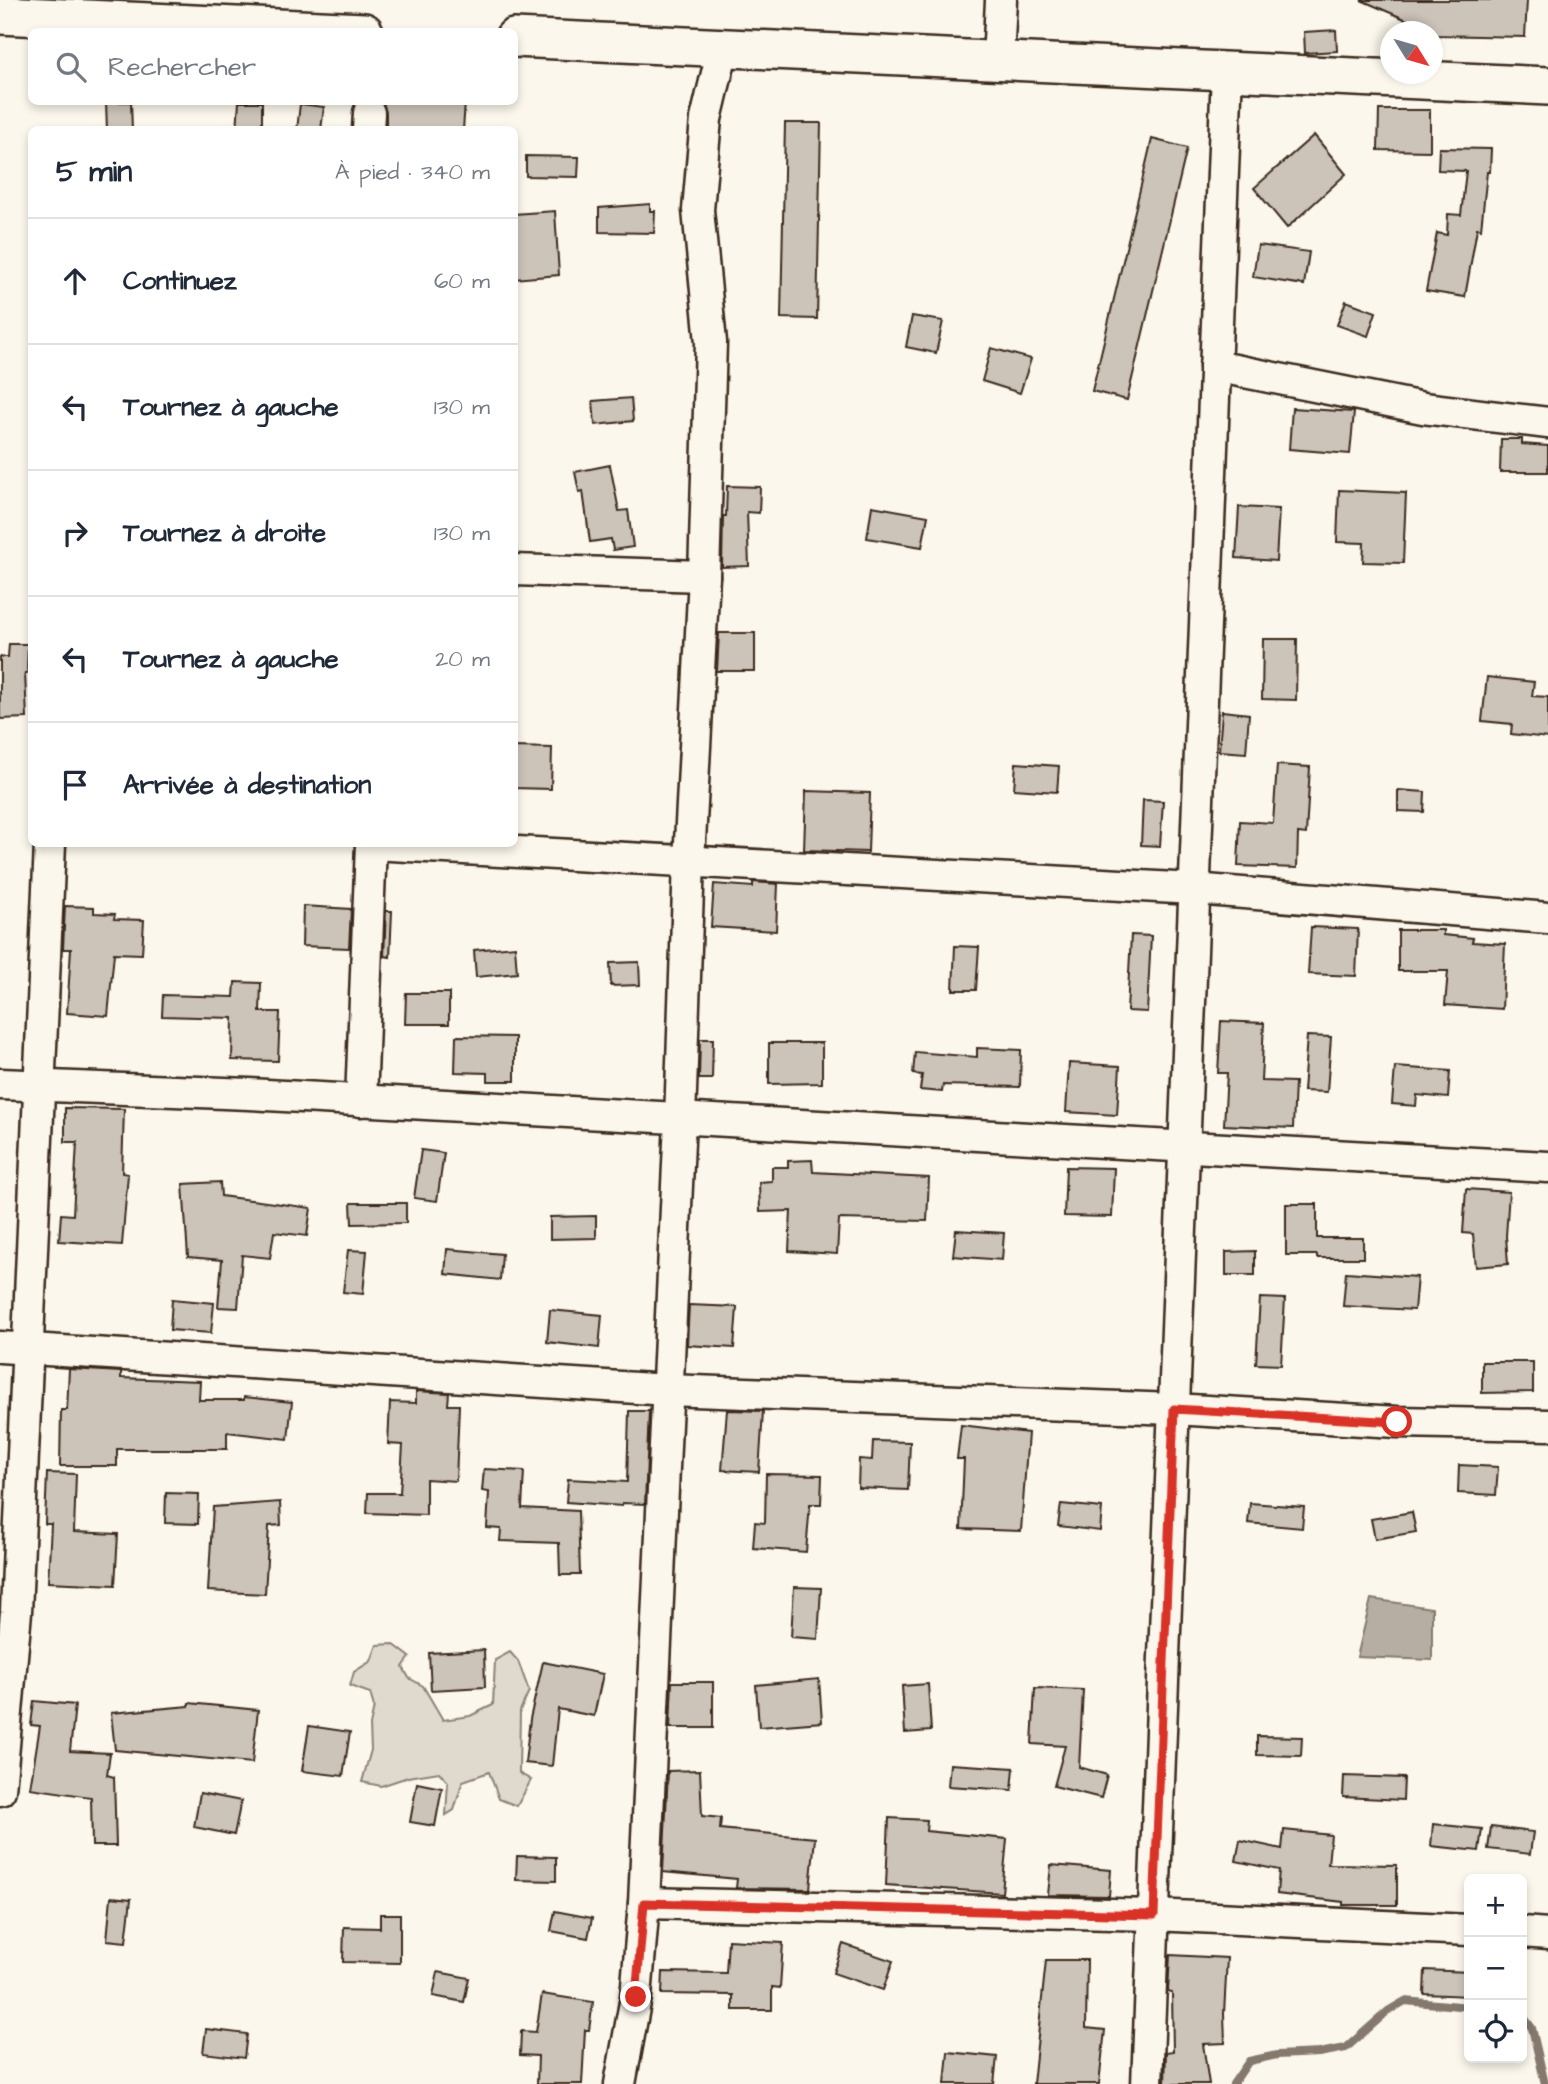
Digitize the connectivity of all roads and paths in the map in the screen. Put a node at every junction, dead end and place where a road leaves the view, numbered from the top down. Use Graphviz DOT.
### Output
graph roads {
  1 [pos="1001,0"];
  2 [pos="0,15"];
  3 [pos="278,28"];
  4 [pos="518,38"];
  5 [pos="723,48"];
  6 [pos="998,61"];
  7 [pos="1227,71"];
  8 [pos="1548,86"];
  9 [pos="1215,366"];
  10 [pos="1548,423"];
  11 [pos="518,570"];
  12 [pos="704,576"];
  13 [pos="50,847"];
  14 [pos="371,847"];
  15 [pos="427,847"];
  16 [pos="689,861"];
  17 [pos="1194,889"];
  18 [pos="1548,918"];
  19 [pos="0,1084"];
  20 [pos="39,1085"];
  21 [pos="361,1101"];
  22 [pos="680,1120"];
  23 [pos="1184,1149"];
  24 [pos="1548,1167"];
  25 [pos="14,1348"];
  26 [pos="668,1390"];
  27 [pos="1174,1409"];
  28 [pos="1548,1425"];
  29 [pos="8,1611"];
  30 [pos="0,1790"];
  31 [pos="644,1903"];
  32 [pos="1154,1915"];
  33 [pos="1464,1930"];
  34 [pos="1527,1932"];
  35 [pos="1548,1934"];
  36 [pos="620,2084"];
  37 [pos="1147,2084"];
  1 -- 6 [label="street"];
  2 -- 3 [label="street"];
  4 -- 5 [label="street"];
  5 -- 6 [label="street"];
  5 -- 12 [label="street"];
  6 -- 7 [label="street"];
  7 -- 8 [label="street"];
  7 -- 9 [label="street"];
  9 -- 10 [label="street"];
  9 -- 17 [label="street"];
  11 -- 12 [label="street"];
  12 -- 16 [label="street"];
  13 -- 20 [label="street"];
  14 -- 21 [label="street"];
  15 -- 16 [label="street"];
  16 -- 17 [label="street"];
  16 -- 22 [label="street"];
  17 -- 18 [label="street"];
  17 -- 23 [label="street"];
  19 -- 20 [label="street"];
  20 -- 21 [label="street"];
  20 -- 25 [label="street"];
  21 -- 22 [label="street"];
  22 -- 23 [label="street"];
  22 -- 26 [label="street"];
  23 -- 24 [label="street"];
  23 -- 27 [label="street"];
  25 -- 26 [label="street"];
  25 -- 29 [label="street"];
  26 -- 27 [label="street"];
  26 -- 31 [label="street"];
  27 -- 28 [label="street"];
  27 -- 32 [label="street"];
  29 -- 30 [label="street"];
  31 -- 32 [label="street"];
  31 -- 36 [label="street"];
  32 -- 33 [label="street"];
  32 -- 37 [label="street"];
  34 -- 35 [label="street"];
}
